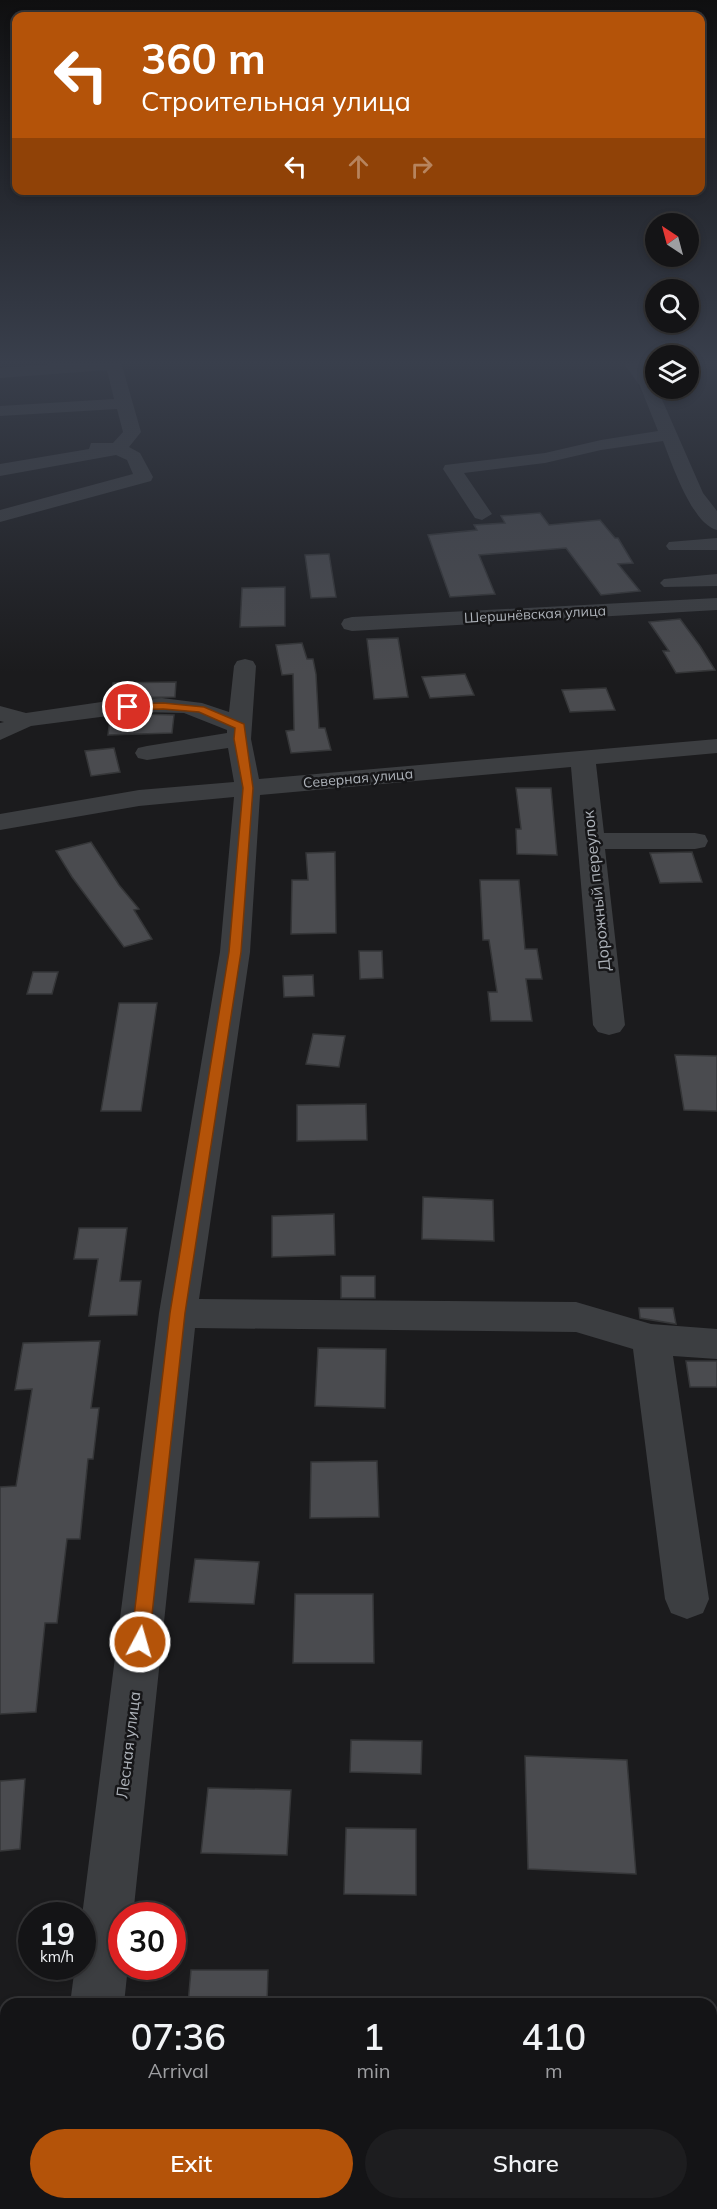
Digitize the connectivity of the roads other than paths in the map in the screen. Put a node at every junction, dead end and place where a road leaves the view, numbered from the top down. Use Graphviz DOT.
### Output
graph roads {
  1 [pos="28,465"];
  2 [pos="138,465"];
  3 [pos="485,465"];
  4 [pos="682,465"];
  5 [pos="0,470"];
  6 [pos="482,514"];
  7 [pos="0,516"];
  8 [pos="717,524"];
  9 [pos="717,543"];
  10 [pos="676,546"];
  11 [pos="717,580"];
  12 [pos="671,583"];
  13 [pos="717,604"];
  14 [pos="352,624"];
  15 [pos="245,666"];
  16 [pos="0,713"];
  17 [pos="25,720"];
  18 [pos="0,733"];
  19 [pos="240,733"];
  20 [pos="717,746"];
  21 [pos="147,753"];
  22 [pos="583,758"];
  23 [pos="248,788"];
  24 [pos="0,822"];
  25 [pos="591,841"];
  26 [pos="695,841"];
  27 [pos="609,1025"];
  28 [pos="178,1313"];
  29 [pos="651,1339"];
  30 [pos="717,1344"];
  31 [pos="687,1599"];
  32 [pos="98,1998"];
  1 -- 5 [label="street"];
  2 -- 7 [label="street"];
  3 -- 6 [label="street"];
  4 -- 8 [label="street"];
  9 -- 10 [label="street"];
  11 -- 12 [label="street"];
  13 -- 14 [label="street, Шершнёвская улица"];
  15 -- 19 [label="street, Лесная улица"];
  16 -- 17 [label="street"];
  17 -- 18 [label="street"];
  17 -- 19 [label="street"];
  19 -- 21 [label="street"];
  19 -- 23 [label="street, Лесная улица"];
  20 -- 22 [label="street, Северная улица"];
  22 -- 23 [label="street, Северная улица"];
  22 -- 25 [label="street, Дорожный переулок"];
  23 -- 24 [label="street, Северная улица"];
  23 -- 28 [label="street, Лесная улица"];
  25 -- 26 [label="street"];
  25 -- 27 [label="street, Дорожный переулок"];
  28 -- 29 [label="street"];
  28 -- 32 [label="street, Лесная улица"];
  29 -- 30 [label="street"];
  29 -- 31 [label="street"];
}
